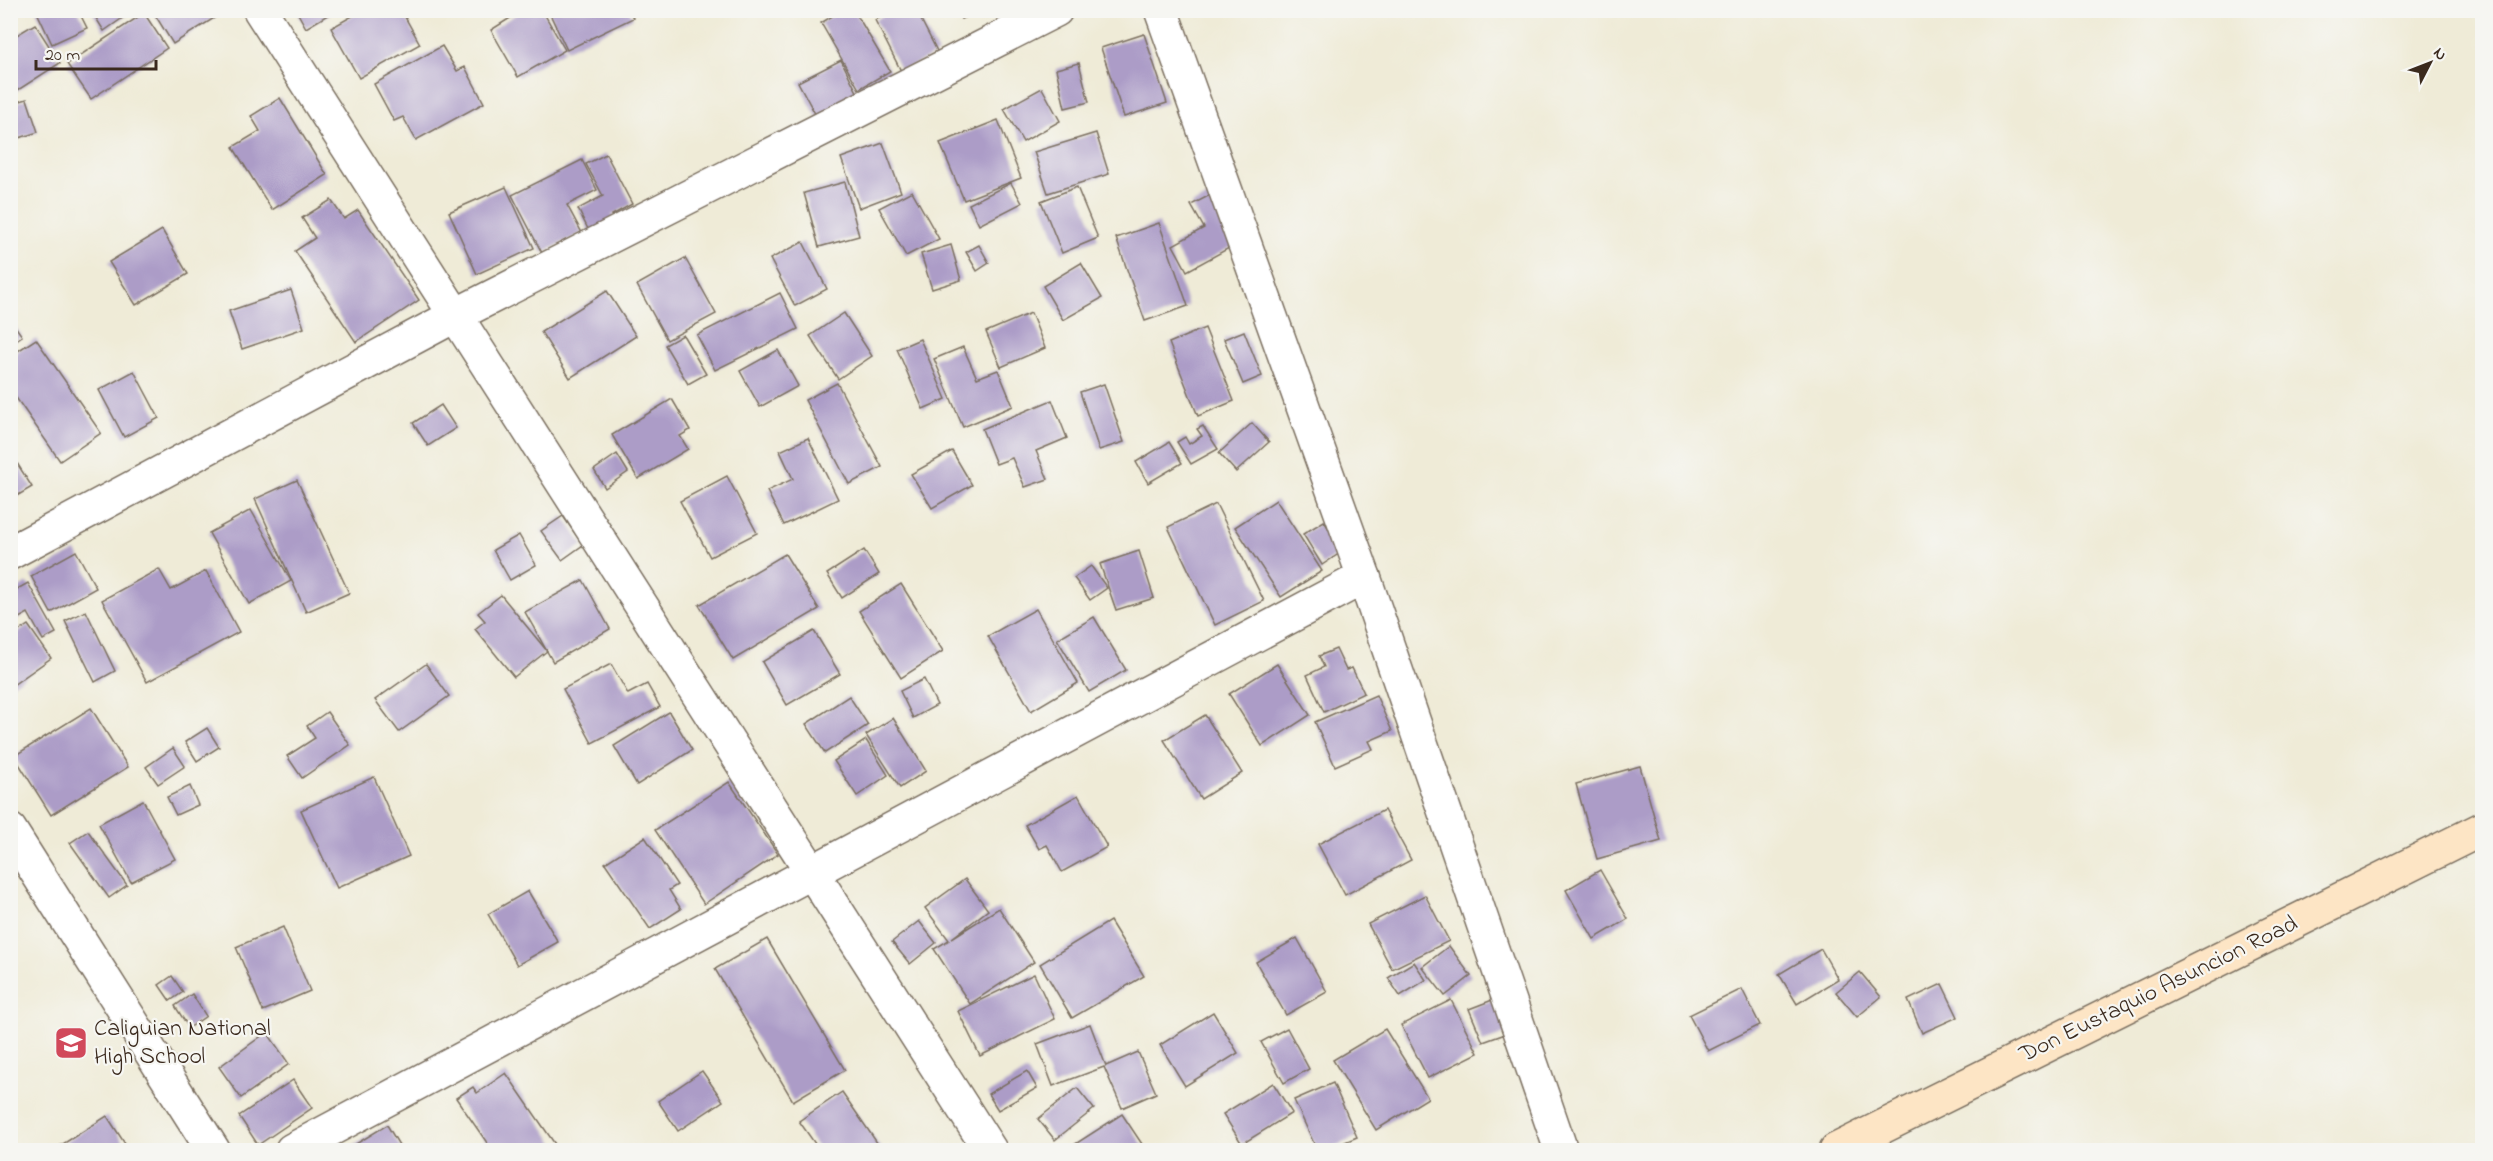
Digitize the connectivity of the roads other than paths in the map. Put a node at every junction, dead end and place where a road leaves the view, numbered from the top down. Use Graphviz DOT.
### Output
graph roads {
  1 [pos="260,10"];
  2 [pos="1056,10"];
  3 [pos="1161,10"];
  4 [pos="456,315"];
  5 [pos="10,553"];
  6 [pos="1364,577"];
  7 [pos="2482,829"];
  8 [pos="10,830"];
  9 [pos="813,872"];
  10 [pos="213,1150"];
  11 [pos="292,1150"];
  12 [pos="990,1150"];
  13 [pos="1561,1150"];
  14 [pos="1836,1150"];
  1 -- 4 [label="street"];
  2 -- 4 [label="street"];
  3 -- 6 [label="street"];
  4 -- 5 [label="street"];
  4 -- 9 [label="street"];
  6 -- 9 [label="street"];
  6 -- 13 [label="street"];
  7 -- 14 [label="main road, Don Eustaquio Asuncion Road"];
  8 -- 10 [label="street"];
  9 -- 11 [label="street"];
  9 -- 12 [label="street"];
}
